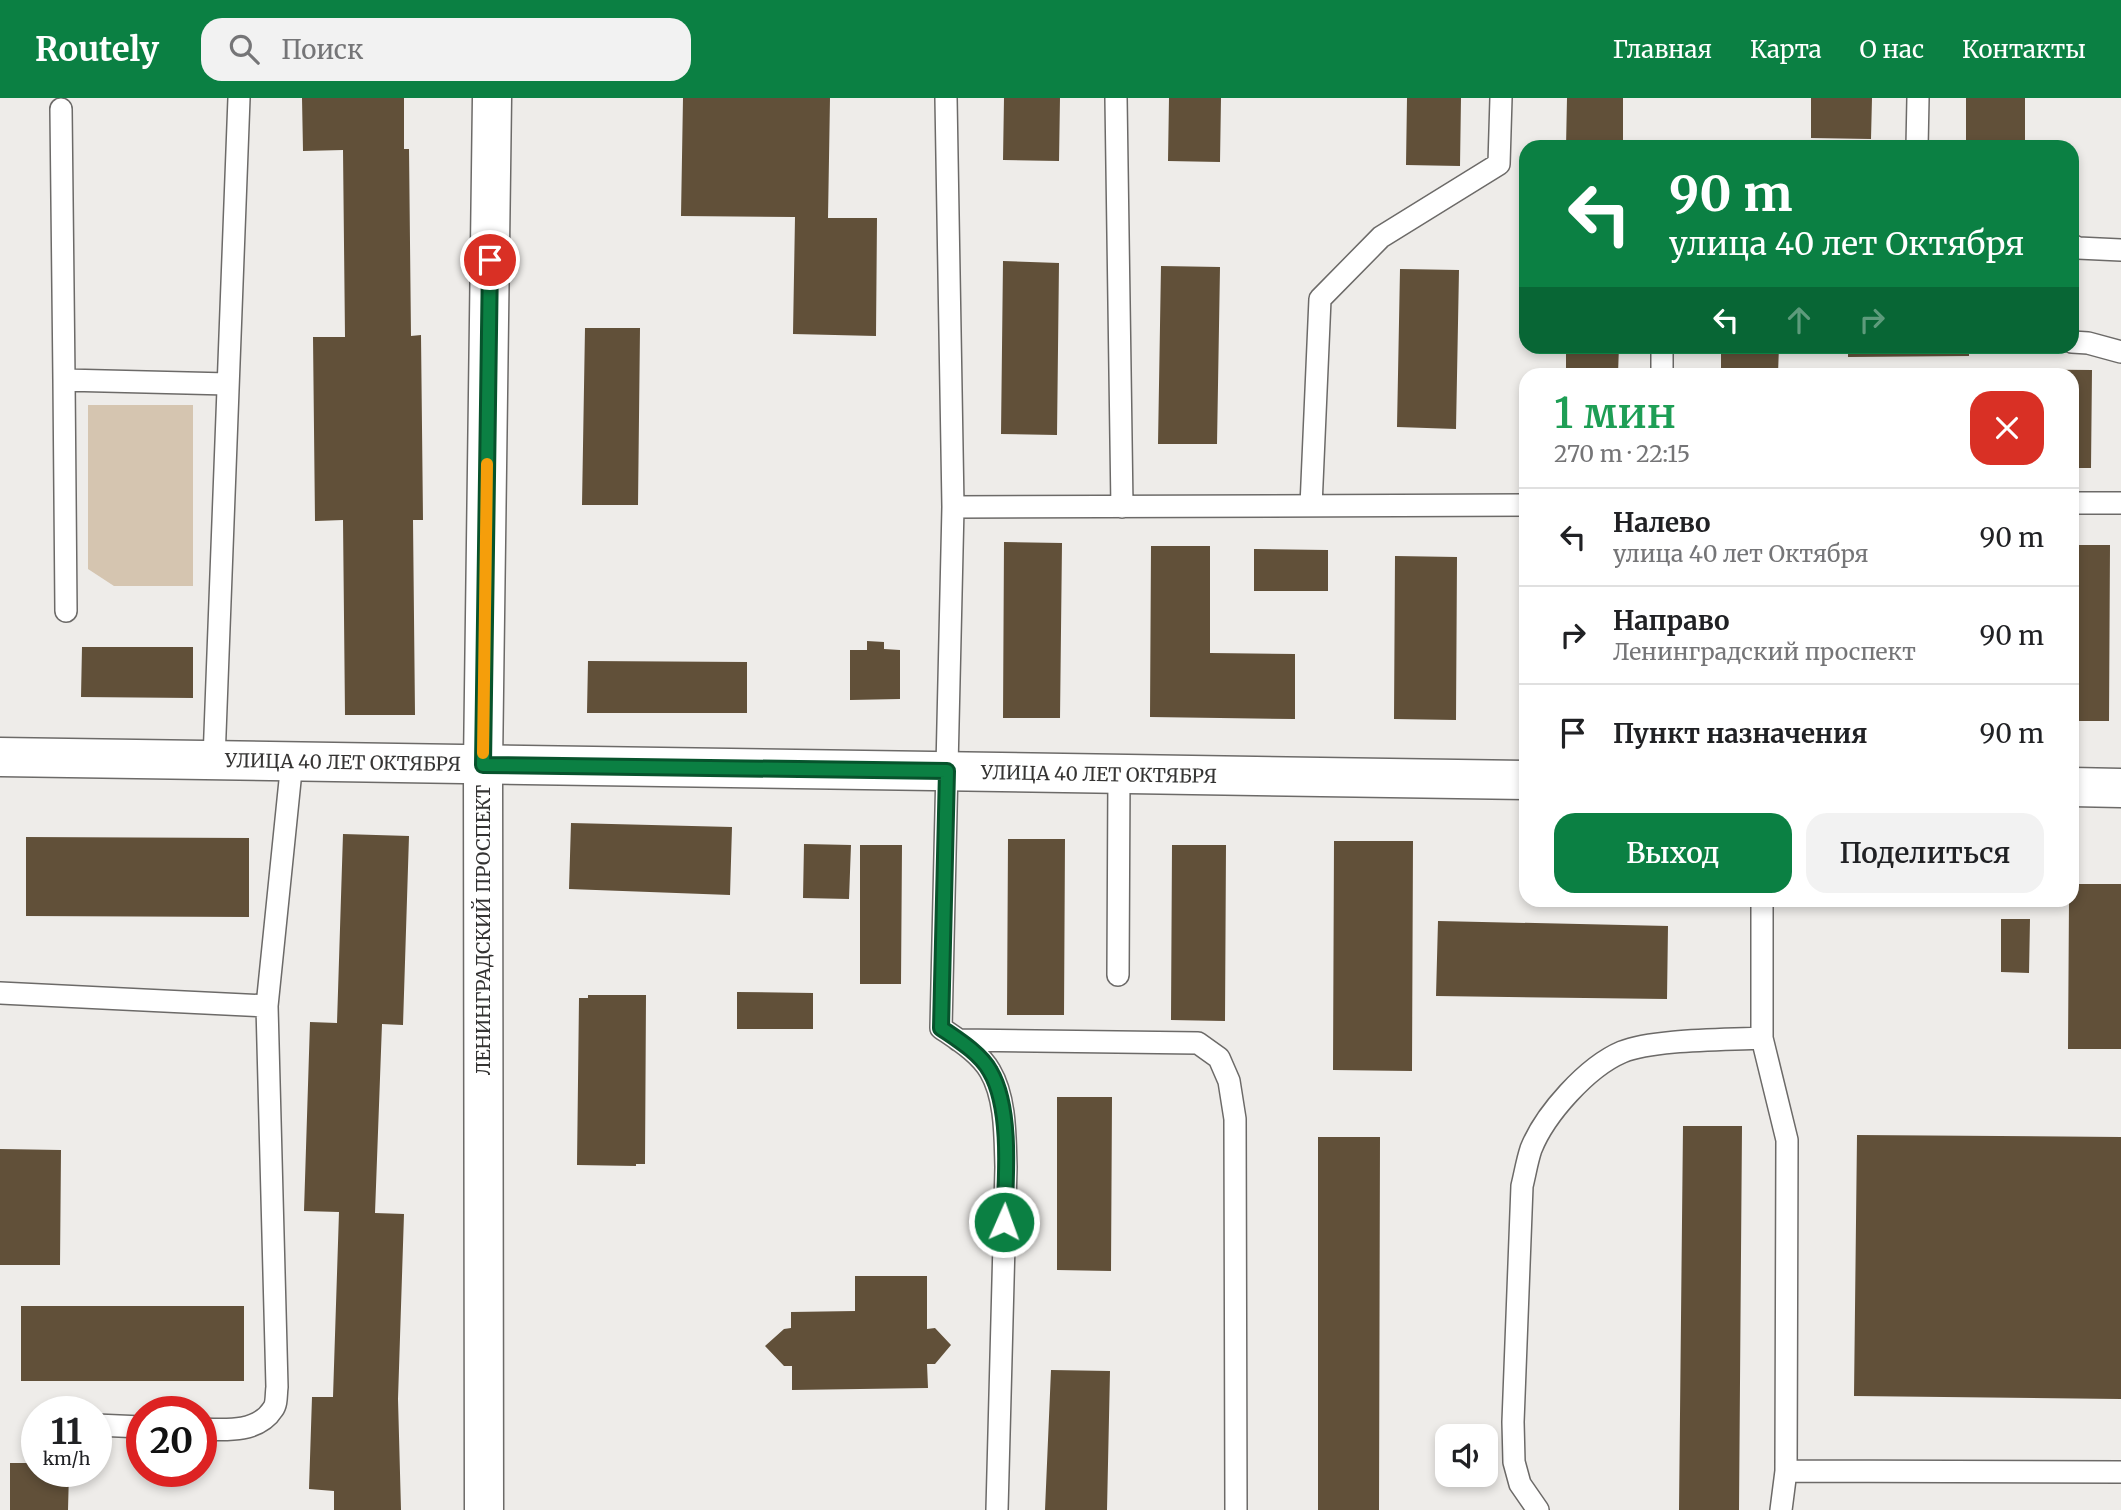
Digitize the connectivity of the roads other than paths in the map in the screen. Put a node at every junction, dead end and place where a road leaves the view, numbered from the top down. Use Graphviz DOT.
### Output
graph roads {
  1 [pos="239,98"];
  2 [pos="492,98"];
  3 [pos="946,98"];
  4 [pos="1116,98"];
  5 [pos="1501,98"];
  6 [pos="1918,98"];
  7 [pos="61,109"];
  8 [pos="1917,140"];
  9 [pos="2079,248"];
  10 [pos="2121,250"];
  11 [pos="2079,342"];
  12 [pos="2121,352"];
  13 [pos="64,380"];
  14 [pos="228,384"];
  15 [pos="2079,503"];
  16 [pos="2121,503"];
  17 [pos="1519,505"];
  18 [pos="1311,506"];
  19 [pos="953,507"];
  20 [pos="1122,507"];
  21 [pos="66,611"];
  22 [pos="0,757"];
  23 [pos="214,760"];
  24 [pos="292,761"];
  25 [pos="483,765"];
  26 [pos="947,771"];
  27 [pos="1119,774"];
  28 [pos="1519,780"];
  29 [pos="2079,787"];
  30 [pos="2121,788"];
  31 [pos="1762,907"];
  32 [pos="1118,975"];
  33 [pos="0,993"];
  34 [pos="267,1006"];
  35 [pos="1762,1038"];
  36 [pos="958,1040"];
  37 [pos="217,1429"];
  38 [pos="1786,1471"];
  39 [pos="2121,1472"];
  40 [pos="484,1510"];
  41 [pos="997,1510"];
  42 [pos="1236,1510"];
  43 [pos="1538,1510"];
  44 [pos="1781,1510"];
  1 -- 14 [label="lane"];
  2 -- 25 [label="street, ЛЕНИНГРАДСКИЙ ПРОСПЕКТ"];
  3 -- 19 [label="lane"];
  4 -- 20 [label="lane"];
  5 -- 18 [label="lane"];
  6 -- 8 [label="lane"];
  7 -- 13 [label="lane"];
  9 -- 10 [label="lane"];
  11 -- 12 [label="lane"];
  13 -- 14 [label="lane"];
  13 -- 21 [label="lane"];
  14 -- 23 [label="lane"];
  15 -- 16 [label="lane"];
  17 -- 18 [label="lane"];
  18 -- 20 [label="lane"];
  19 -- 20 [label="lane"];
  19 -- 26 [label="lane"];
  22 -- 23 [label="street, УЛИЦА 40 ЛЕТ ОКТЯБРЯ"];
  23 -- 24 [label="street, УЛИЦА 40 ЛЕТ ОКТЯБРЯ"];
  24 -- 25 [label="street, УЛИЦА 40 ЛЕТ ОКТЯБРЯ"];
  24 -- 34 [label="lane"];
  25 -- 26 [label="street, УЛИЦА 40 ЛЕТ ОКТЯБРЯ"];
  25 -- 40 [label="street, ЛЕНИНГРАДСКИЙ ПРОСПЕКТ"];
  26 -- 27 [label="street, УЛИЦА 40 ЛЕТ ОКТЯБРЯ"];
  26 -- 36 [label="lane"];
  27 -- 28 [label="street, УЛИЦА 40 ЛЕТ ОКТЯБРЯ"];
  27 -- 32 [label="lane"];
  29 -- 30 [label="street"];
  31 -- 35 [label="lane"];
  33 -- 34 [label="lane"];
  34 -- 37 [label="lane"];
  35 -- 38 [label="lane"];
  35 -- 43 [label="lane"];
  36 -- 41 [label="lane"];
  36 -- 42 [label="lane"];
  38 -- 39 [label="lane"];
  38 -- 44 [label="lane"];
}
